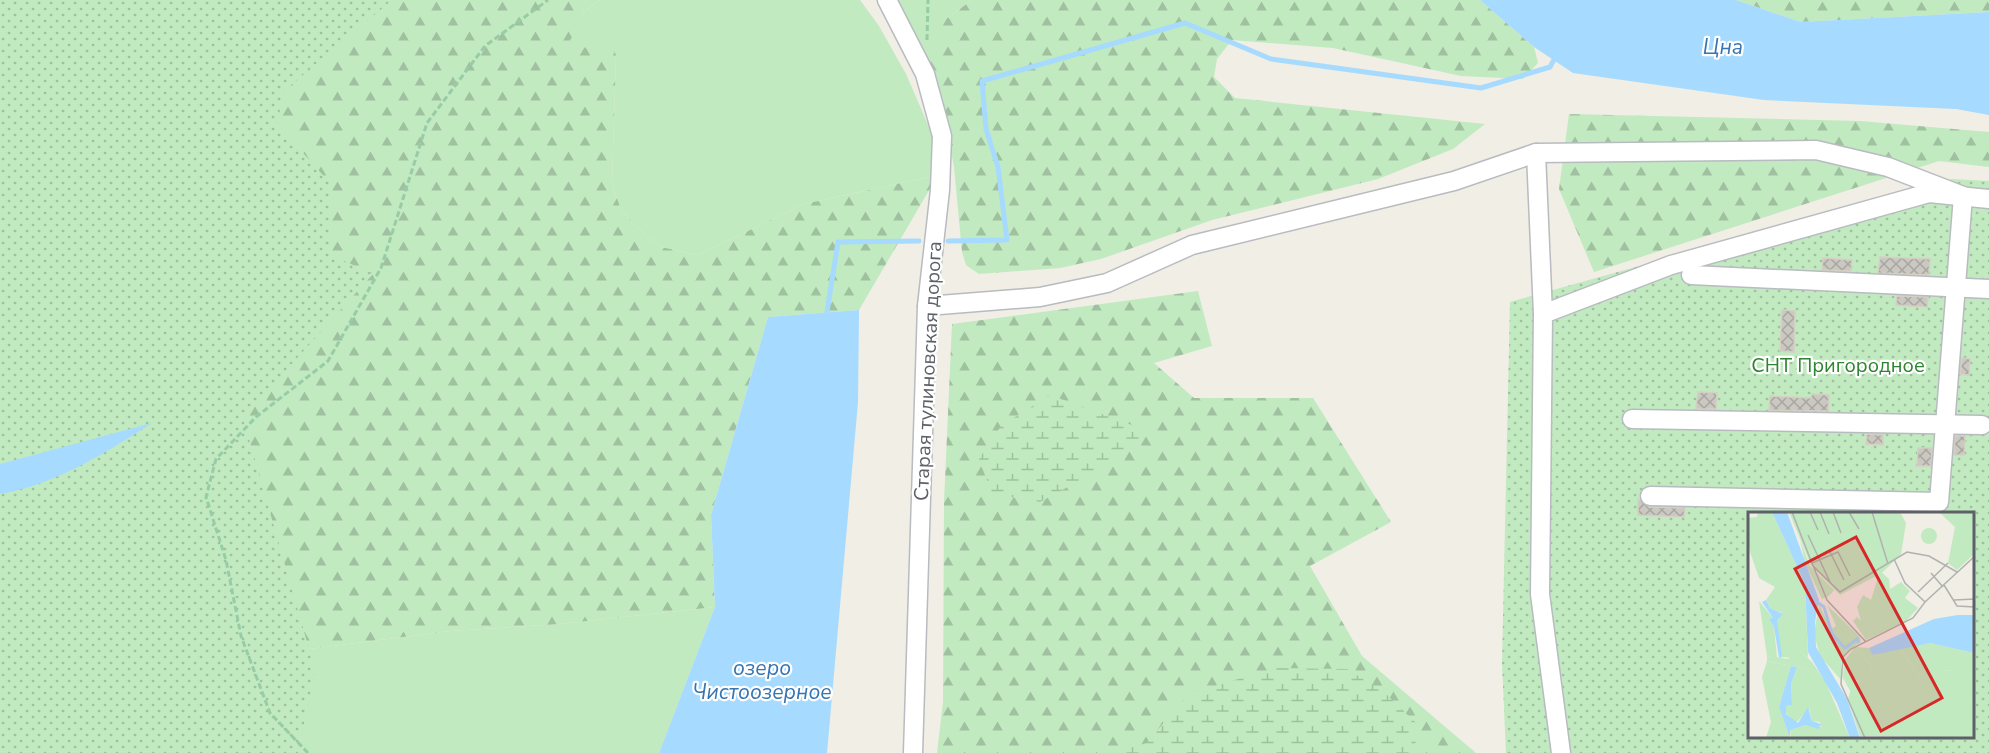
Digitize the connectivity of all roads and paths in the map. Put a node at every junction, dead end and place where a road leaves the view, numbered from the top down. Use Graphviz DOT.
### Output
graph roads {
  1 [pos="548,0"];
  2 [pos="887,0"];
  3 [pos="1536,153"];
  4 [pos="1963,196"];
  5 [pos="1989,199"];
  6 [pos="1691,275"];
  7 [pos="1956,288"];
  8 [pos="1989,289"];
  9 [pos="927,306"];
  10 [pos="1543,314"];
  11 [pos="1632,418"];
  12 [pos="1944,425"];
  13 [pos="1982,425"];
  14 [pos="1650,496"];
  15 [pos="308,753"];
  16 [pos="913,753"];
  17 [pos="1561,753"];
  1 -- 15 [label="path"];
  2 -- 9 [label="street, Старая тулиновская дорога"];
  3 -- 4 [label="street"];
  3 -- 9 [label="street"];
  3 -- 10 [label="street"];
  4 -- 5 [label="street"];
  4 -- 7 [label="street"];
  4 -- 10 [label="street"];
  6 -- 7 [label="street"];
  7 -- 8 [label="street"];
  7 -- 12 [label="street"];
  9 -- 16 [label="street, Старая тулиновская дорога"];
  10 -- 17 [label="street"];
  11 -- 12 [label="street"];
  12 -- 13 [label="street"];
  12 -- 14 [label="street"];
}
